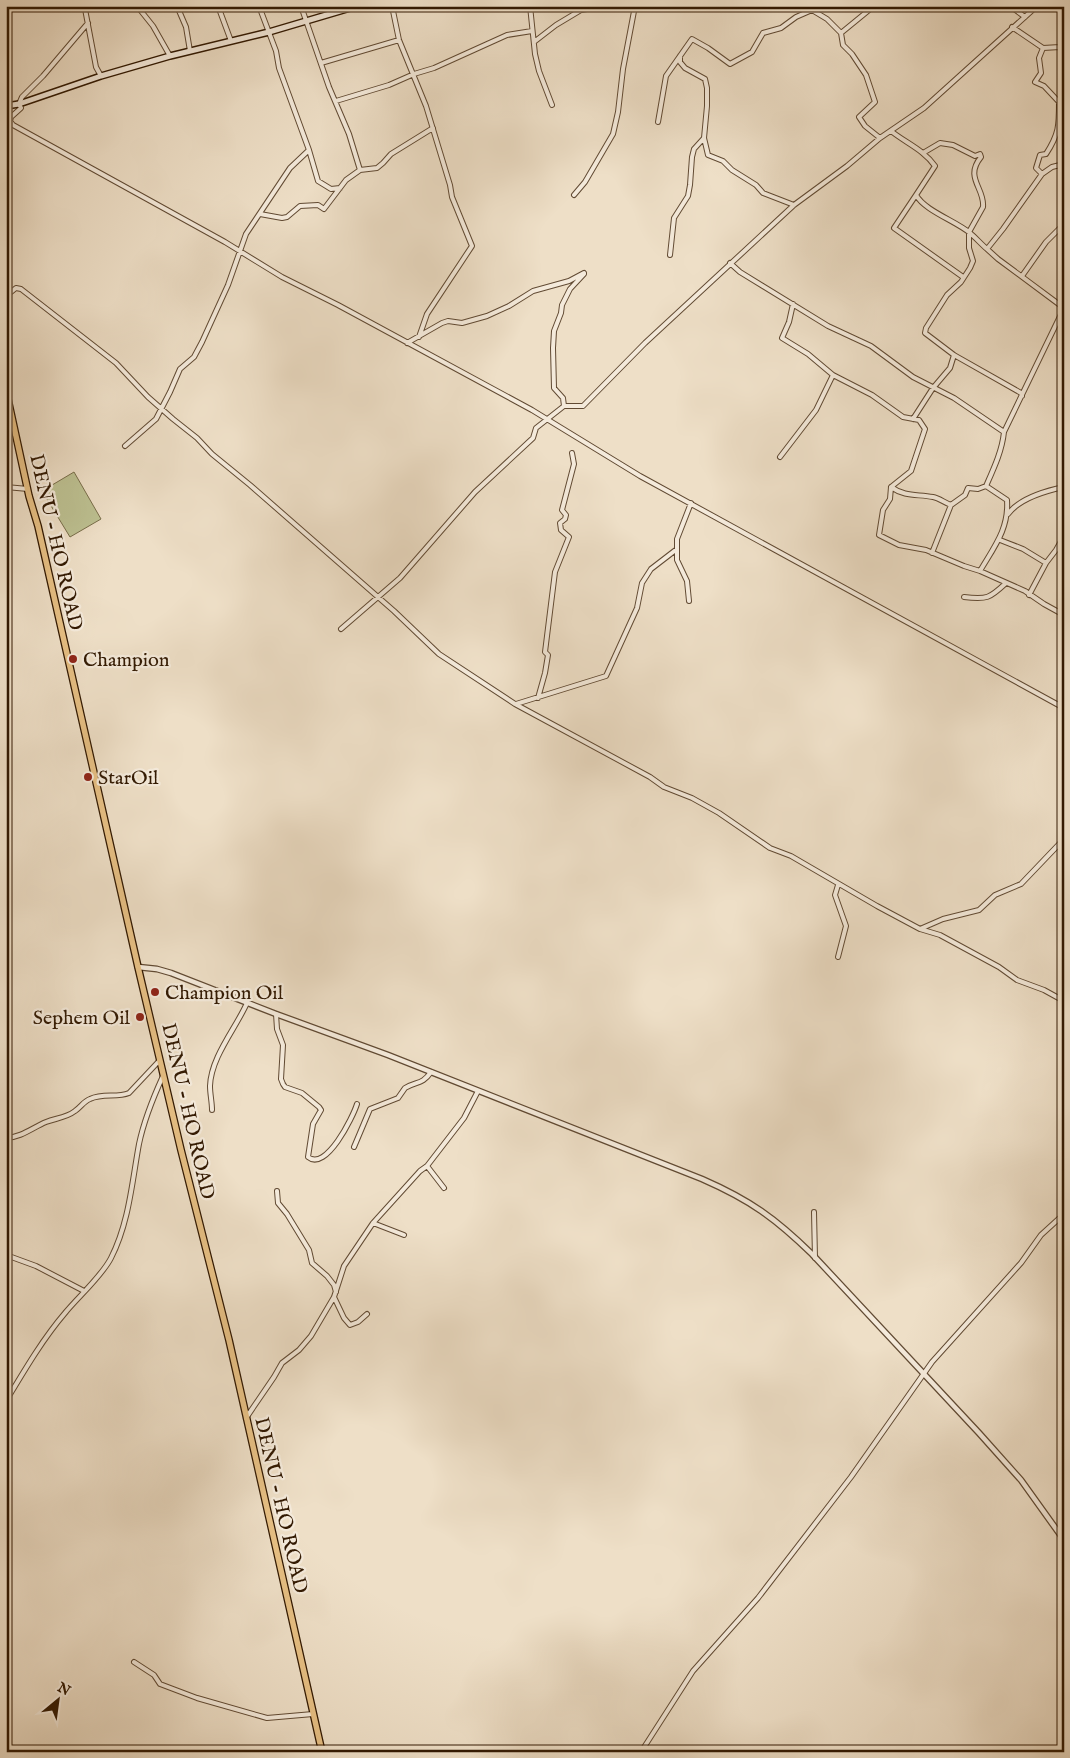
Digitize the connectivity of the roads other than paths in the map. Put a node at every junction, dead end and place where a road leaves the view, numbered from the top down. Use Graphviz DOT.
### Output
graph roads {
  1 [pos="137,6"];
  2 [pos="177,6"];
  3 [pos="218,6"];
  4 [pos="259,6"];
  5 [pos="301,6"];
  6 [pos="357,6"];
  7 [pos="392,6"];
  8 [pos="530,6"];
  9 [pos="605,6"];
  10 [pos="635,6"];
  11 [pos="874,6"];
  12 [pos="1010,6"];
  13 [pos="1037,6"];
  14 [pos="85,9"];
  15 [pos="1025,17"];
  16 [pos="306,22"];
  17 [pos="88,23"];
  18 [pos="1012,27"];
  19 [pos="532,31"];
  20 [pos="269,32"];
  21 [pos="841,33"];
  22 [pos="399,40"];
  23 [pos="230,41"];
  24 [pos="534,42"];
  25 [pos="1064,43"];
  26 [pos="1060,47"];
  27 [pos="1043,48"];
  28 [pos="190,51"];
  29 [pos="1064,51"];
  30 [pos="680,53"];
  31 [pos="170,56"];
  32 [pos="321,63"];
  33 [pos="414,74"];
  34 [pos="101,76"];
  35 [pos="336,101"];
  36 [pos="19,104"];
  37 [pos="552,105"];
  38 [pos="6,106"];
  39 [pos="658,122"];
  40 [pos="433,128"];
  41 [pos="891,131"];
  42 [pos="704,138"];
  43 [pos="880,138"];
  44 [pos="309,150"];
  45 [pos="923,153"];
  46 [pos="1064,164"];
  47 [pos="360,170"];
  48 [pos="1042,174"];
  49 [pos="340,188"];
  50 [pos="916,195"];
  51 [pos="574,196"];
  52 [pos="794,205"];
  53 [pos="260,214"];
  54 [pos="1064,224"];
  55 [pos="969,232"];
  56 [pos="987,249"];
  57 [pos="240,251"];
  58 [pos="670,255"];
  59 [pos="730,263"];
  60 [pos="1022,276"];
  61 [pos="963,278"];
  62 [pos="6,296"];
  63 [pos="793,304"];
  64 [pos="1064,308"];
  65 [pos="419,337"];
  66 [pos="408,344"];
  67 [pos="954,355"];
  68 [pos="834,375"];
  69 [pos="933,388"];
  70 [pos="6,390"];
  71 [pos="1022,396"];
  72 [pos="564,406"];
  73 [pos="161,408"];
  74 [pos="546,419"];
  75 [pos="913,419"];
  76 [pos="1004,432"];
  77 [pos="125,446"];
  78 [pos="572,453"];
  79 [pos="780,457"];
  80 [pos="986,486"];
  81 [pos="6,487"];
  82 [pos="890,487"];
  83 [pos="1064,487"];
  84 [pos="28,489"];
  85 [pos="691,503"];
  86 [pos="951,505"];
  87 [pos="1008,514"];
  88 [pos="1064,536"];
  89 [pos="1000,540"];
  90 [pos="677,549"];
  91 [pos="932,553"];
  92 [pos="1046,563"];
  93 [pos="980,571"];
  94 [pos="1006,583"];
  95 [pos="1029,595"];
  96 [pos="378,597"];
  97 [pos="964,597"];
  98 [pos="689,601"];
  99 [pos="1064,615"];
  100 [pos="341,629"];
  101 [pos="538,698"];
  102 [pos="515,704"];
  103 [pos="1064,708"];
  104 [pos="1064,839"];
  105 [pos="838,884"];
  106 [pos="920,929"];
  107 [pos="838,957"];
  108 [pos="138,967"];
  109 [pos="1064,1001"];
  110 [pos="247,1003"];
  111 [pos="276,1014"];
  112 [pos="160,1060"];
  113 [pos="431,1072"];
  114 [pos="163,1074"];
  115 [pos="478,1091"];
  116 [pos="357,1104"];
  117 [pos="212,1110"];
  118 [pos="6,1138"];
  119 [pos="354,1148"];
  120 [pos="427,1166"];
  121 [pos="444,1188"];
  122 [pos="277,1191"];
  123 [pos="814,1212"];
  124 [pos="1064,1214"];
  125 [pos="373,1223"];
  126 [pos="404,1235"];
  127 [pos="6,1255"];
  128 [pos="815,1259"];
  129 [pos="84,1291"];
  130 [pos="335,1295"];
  131 [pos="367,1314"];
  132 [pos="924,1374"];
  133 [pos="6,1401"];
  134 [pos="246,1418"];
  135 [pos="1064,1540"];
  136 [pos="134,1662"];
  137 [pos="313,1714"];
  138 [pos="322,1752"];
  139 [pos="641,1752"];
  1 -- 31 [label="street"];
  2 -- 28 [label="street"];
  3 -- 23 [label="street"];
  4 -- 20 [label="street"];
  5 -- 16 [label="street"];
  6 -- 16 [label="main road"];
  7 -- 22 [label="street"];
  8 -- 19 [label="street"];
  9 -- 24 [label="street"];
  10 -- 51 [label="street"];
  11 -- 21 [label="street"];
  12 -- 15 [label="street"];
  13 -- 15 [label="street"];
  14 -- 17 [label="street"];
  15 -- 18 [label="street"];
  16 -- 20 [label="main road"];
  16 -- 32 [label="street"];
  17 -- 34 [label="street"];
  17 -- 36 [label="street"];
  18 -- 27 [label="street"];
  18 -- 41 [label="street"];
  19 -- 24 [label="street"];
  19 -- 33 [label="street"];
  20 -- 23 [label="main road"];
  20 -- 44 [label="street"];
  21 -- 30 [label="street"];
  21 -- 43 [label="street"];
  22 -- 32 [label="street"];
  22 -- 33 [label="street"];
  23 -- 28 [label="main road"];
  24 -- 37 [label="street"];
  25 -- 26 [label="street"];
  26 -- 27 [label="street"];
  26 -- 29 [label="street"];
  27 -- 48 [label="street"];
  28 -- 31 [label="main road"];
  30 -- 39 [label="street"];
  30 -- 42 [label="street"];
  31 -- 34 [label="main road"];
  32 -- 35 [label="street"];
  33 -- 35 [label="street"];
  33 -- 40 [label="street"];
  34 -- 36 [label="main road"];
  35 -- 47 [label="street"];
  36 -- 38 [label="main road"];
  36 -- 57 [label="street"];
  40 -- 47 [label="street"];
  40 -- 65 [label="street"];
  41 -- 43 [label="street"];
  41 -- 45 [label="street"];
  42 -- 52 [label="street"];
  42 -- 58 [label="street"];
  43 -- 52 [label="street"];
  44 -- 49 [label="street"];
  44 -- 53 [label="street"];
  45 -- 50 [label="street"];
  45 -- 55 [label="street"];
  46 -- 48 [label="street"];
  47 -- 49 [label="street"];
  48 -- 56 [label="street"];
  49 -- 53 [label="street"];
  50 -- 55 [label="street"];
  50 -- 61 [label="street"];
  52 -- 59 [label="street"];
  53 -- 57 [label="street"];
  54 -- 60 [label="street"];
  55 -- 56 [label="street"];
  55 -- 61 [label="street"];
  56 -- 60 [label="street"];
  57 -- 66 [label="street"];
  57 -- 73 [label="street"];
  59 -- 63 [label="street"];
  59 -- 72 [label="street"];
  60 -- 64 [label="street"];
  61 -- 67 [label="street"];
  62 -- 73 [label="street"];
  63 -- 68 [label="street"];
  63 -- 69 [label="street"];
  64 -- 71 [label="street"];
  65 -- 66 [label="street"];
  65 -- 72 [label="street"];
  66 -- 74 [label="street"];
  67 -- 69 [label="street"];
  67 -- 71 [label="street"];
  68 -- 75 [label="street"];
  68 -- 79 [label="street"];
  69 -- 75 [label="street"];
  69 -- 76 [label="street"];
  70 -- 84 [label="main road, DENU - HO ROAD"];
  71 -- 76 [label="street"];
  72 -- 74 [label="street"];
  73 -- 77 [label="street"];
  73 -- 96 [label="street"];
  74 -- 85 [label="street"];
  74 -- 96 [label="street"];
  75 -- 82 [label="street"];
  76 -- 80 [label="street"];
  78 -- 101 [label="street"];
  80 -- 86 [label="street"];
  80 -- 87 [label="street"];
  81 -- 84 [label="street"];
  82 -- 86 [label="street"];
  82 -- 91 [label="street"];
  83 -- 87 [label="street"];
  84 -- 108 [label="main road, DENU - HO ROAD"];
  85 -- 90 [label="street"];
  85 -- 103 [label="street"];
  86 -- 91 [label="street"];
  87 -- 89 [label="street"];
  88 -- 92 [label="street"];
  89 -- 92 [label="street"];
  89 -- 93 [label="street"];
  90 -- 98 [label="street"];
  90 -- 101 [label="street"];
  91 -- 93 [label="street"];
  92 -- 95 [label="street"];
  93 -- 94 [label="street"];
  94 -- 95 [label="street"];
  94 -- 97 [label="street"];
  95 -- 99 [label="street"];
  96 -- 100 [label="street"];
  96 -- 102 [label="street"];
  101 -- 102 [label="street"];
  102 -- 105 [label="street"];
  104 -- 106 [label="street"];
  105 -- 106 [label="street"];
  105 -- 107 [label="street"];
  106 -- 109 [label="street"];
  108 -- 110 [label="street"];
  108 -- 112 [label="main road, DENU - HO ROAD"];
  110 -- 111 [label="street"];
  110 -- 117 [label="street"];
  111 -- 113 [label="street"];
  111 -- 116 [label="street"];
  112 -- 114 [label="main road, DENU - HO ROAD"];
  112 -- 118 [label="street"];
  113 -- 115 [label="street"];
  113 -- 119 [label="street"];
  114 -- 129 [label="street"];
  114 -- 134 [label="main road, DENU - HO ROAD"];
  115 -- 120 [label="street"];
  115 -- 128 [label="street"];
  120 -- 121 [label="street"];
  120 -- 125 [label="street"];
  122 -- 130 [label="street"];
  123 -- 128 [label="street"];
  124 -- 132 [label="street"];
  125 -- 126 [label="street"];
  125 -- 130 [label="street"];
  127 -- 129 [label="street"];
  128 -- 132 [label="street"];
  129 -- 133 [label="street"];
  130 -- 131 [label="street"];
  130 -- 134 [label="street"];
  132 -- 135 [label="street"];
  132 -- 139 [label="street"];
  134 -- 137 [label="main road, DENU - HO ROAD"];
  136 -- 137 [label="street"];
  137 -- 138 [label="main road, DENU - HO ROAD"];
}
